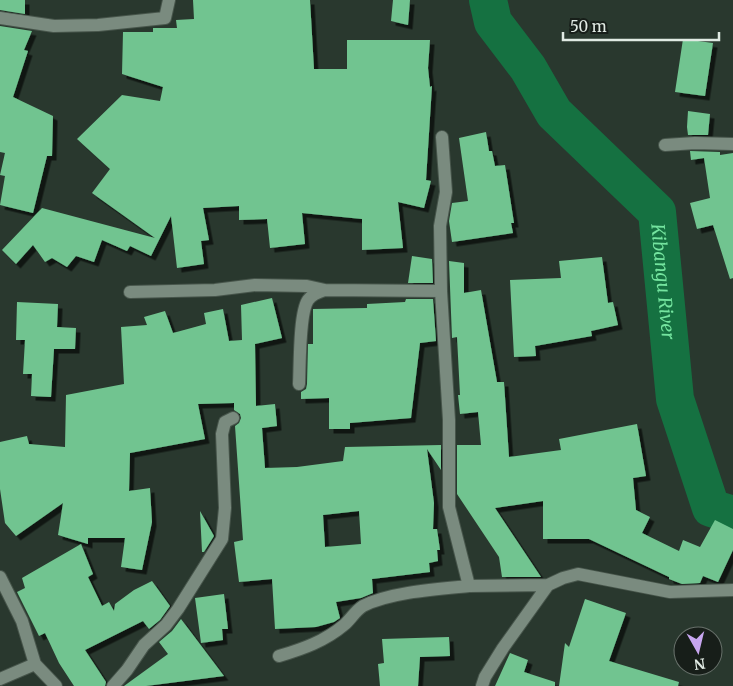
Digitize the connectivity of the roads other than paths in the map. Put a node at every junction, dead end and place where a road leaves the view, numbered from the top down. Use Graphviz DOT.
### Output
graph roads {
  1 [pos="169,0"];
  2 [pos="0,18"];
  3 [pos="442,137"];
  4 [pos="733,144"];
  5 [pos="665,145"];
  6 [pos="325,290"];
  7 [pos="441,291"];
  8 [pos="130,292"];
  9 [pos="300,384"];
  10 [pos="233,418"];
  11 [pos="0,577"];
  12 [pos="548,585"];
  13 [pos="469,586"];
  14 [pos="733,590"];
  15 [pos="279,656"];
  16 [pos="35,664"];
  17 [pos="0,679"];
  18 [pos="56,686"];
  19 [pos="112,686"];
  20 [pos="482,686"];
  1 -- 2 [label="street"];
  3 -- 7 [label="street"];
  4 -- 5 [label="street"];
  6 -- 7 [label="street"];
  6 -- 8 [label="street"];
  6 -- 9 [label="street"];
  7 -- 13 [label="street"];
  10 -- 19 [label="street"];
  11 -- 16 [label="street"];
  12 -- 13 [label="street"];
  12 -- 14 [label="street"];
  12 -- 20 [label="street"];
  13 -- 15 [label="street"];
  16 -- 17 [label="street"];
  16 -- 18 [label="street"];
}
